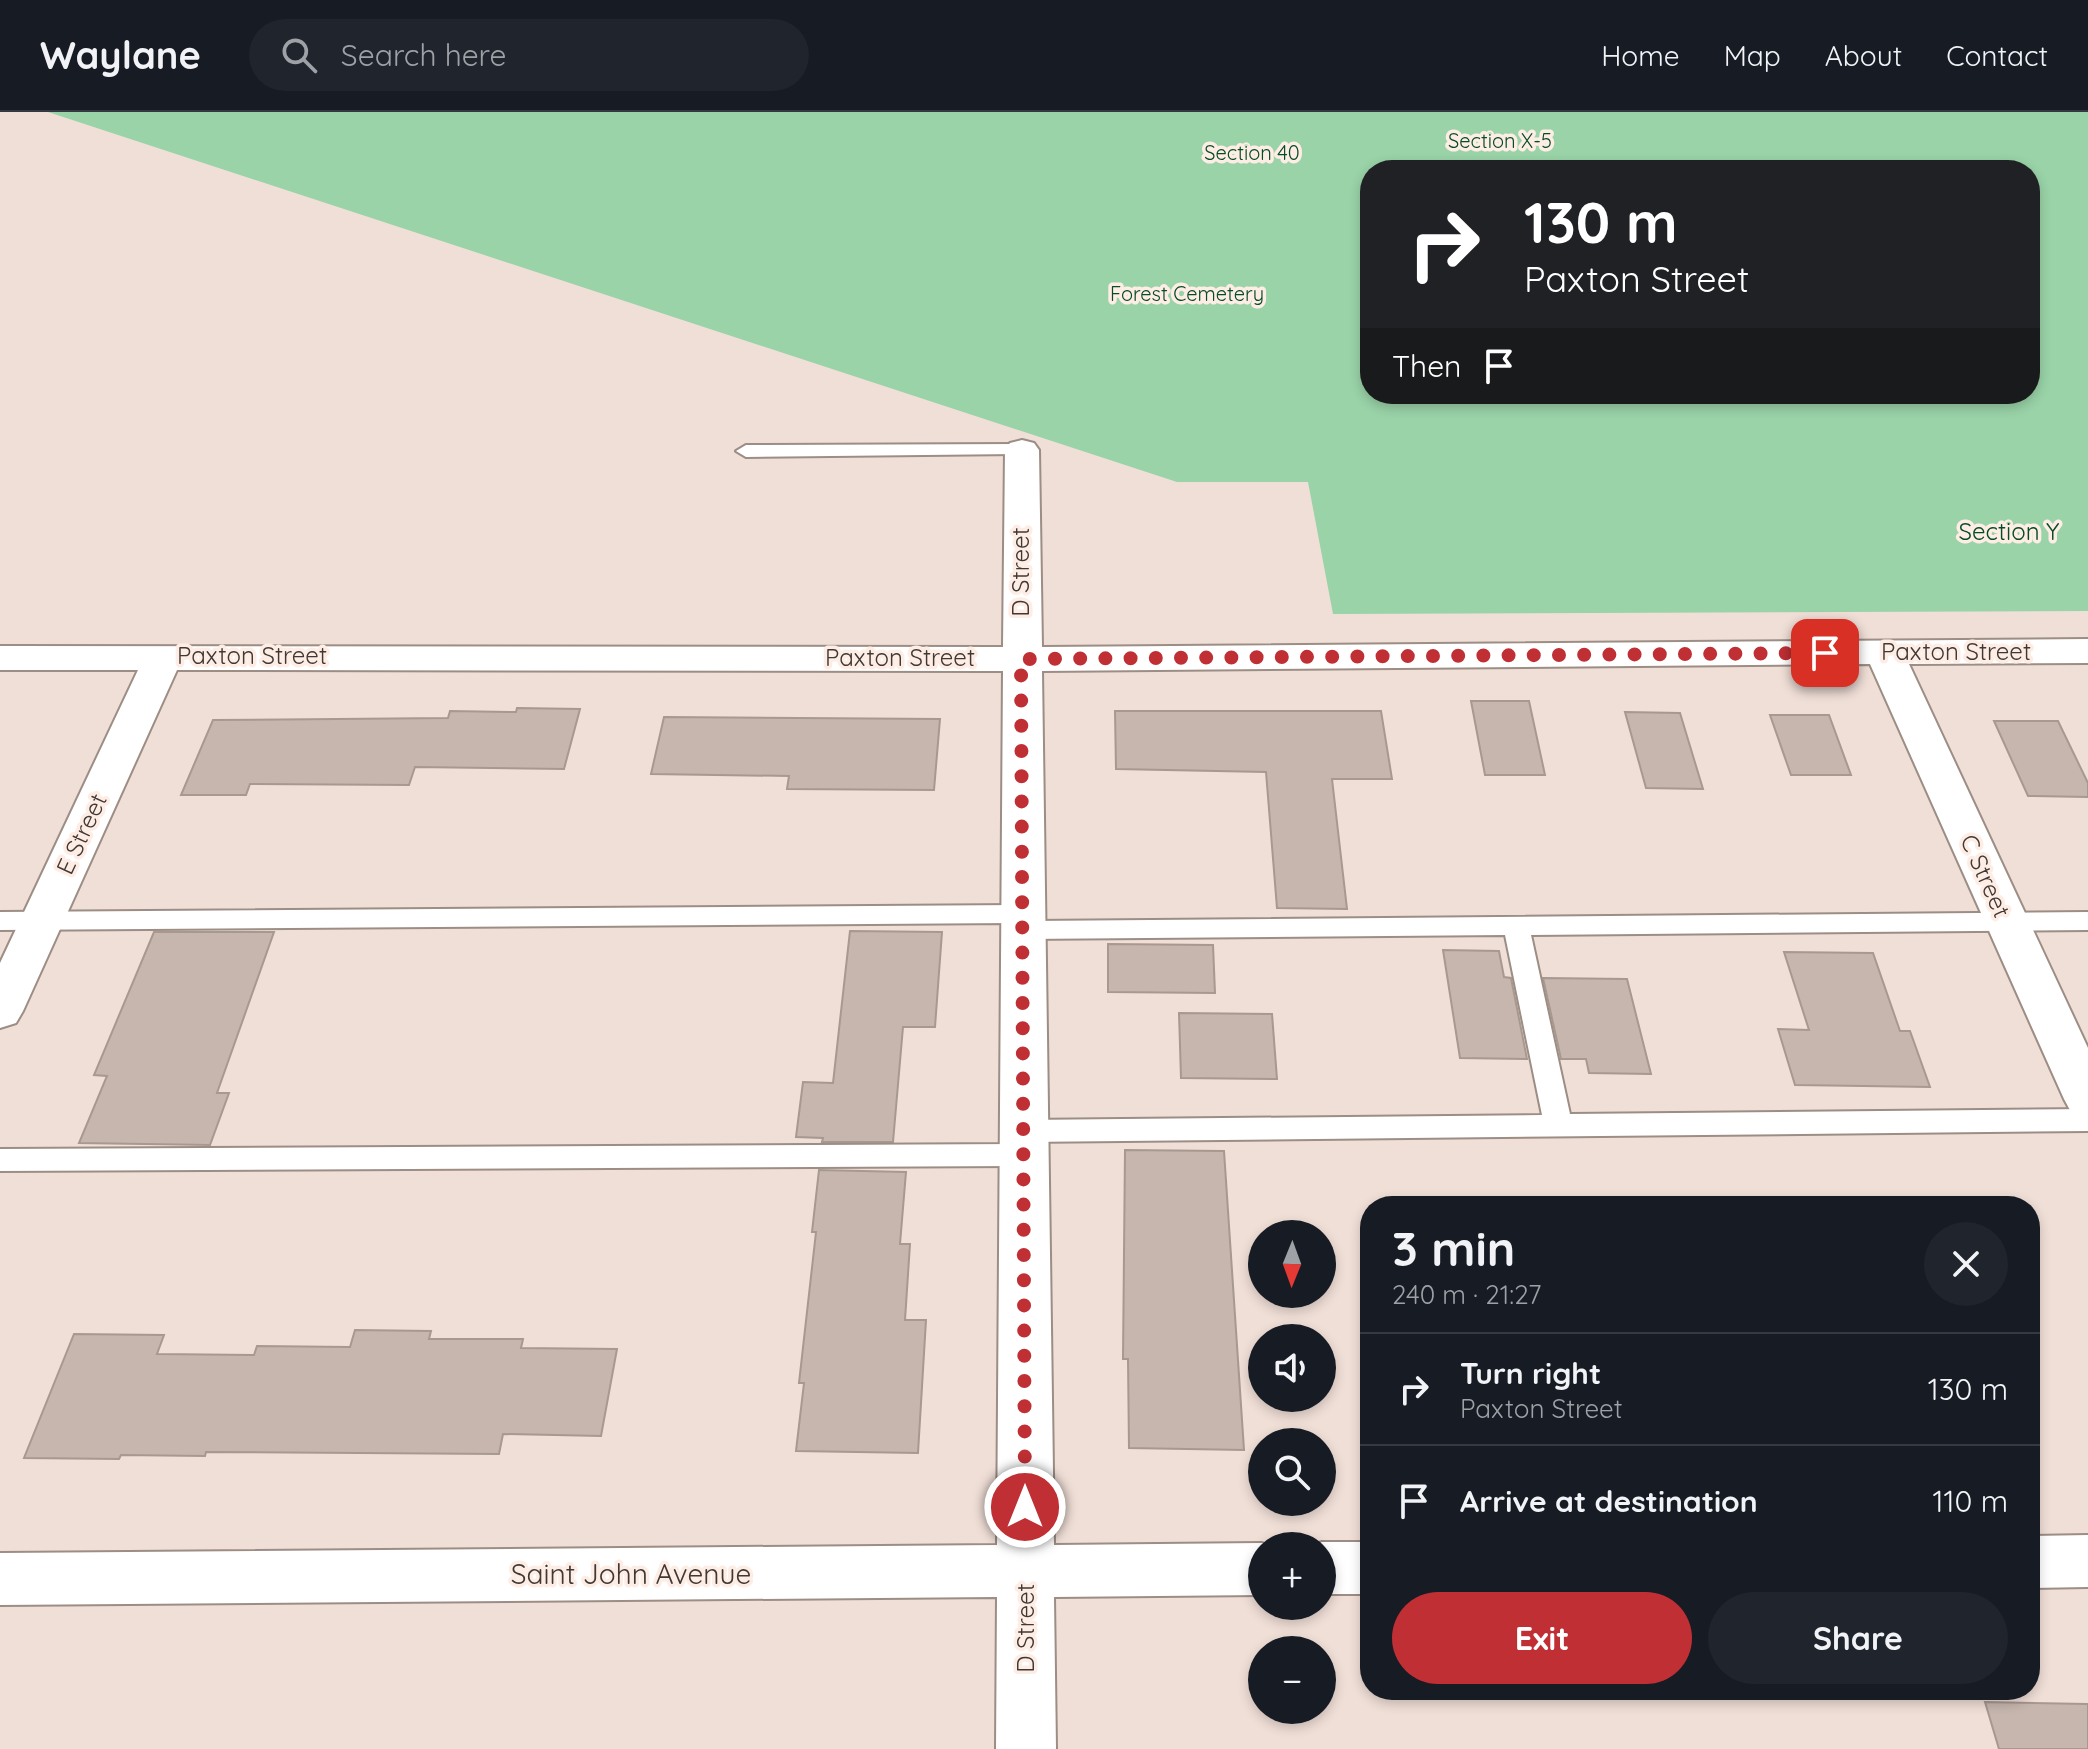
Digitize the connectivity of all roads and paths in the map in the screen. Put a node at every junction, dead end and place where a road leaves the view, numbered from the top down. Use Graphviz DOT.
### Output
graph roads {
  1 [pos="1022,450"];
  2 [pos="746,451"];
  3 [pos="2088,651"];
  4 [pos="1884,652"];
  5 [pos="164,656"];
  6 [pos="0,658"];
  7 [pos="1021,659"];
  8 [pos="0,921"];
  9 [pos="42,921"];
  10 [pos="2088,921"];
  11 [pos="1023,922"];
  12 [pos="2006,922"];
  13 [pos="1516,926"];
  14 [pos="0,1011"];
  15 [pos="2088,1099"];
  16 [pos="2088,1120"];
  17 [pos="1558,1125"];
  18 [pos="1024,1143"];
  19 [pos="0,1160"];
  20 [pos="2088,1561"];
  21 [pos="2040,1562"];
  22 [pos="1336,1568"];
  23 [pos="1360,1568"];
  24 [pos="1248,1569"];
  25 [pos="1025,1571"];
  26 [pos="0,1579"];
  27 [pos="1026,1749"];
  1 -- 2 [label="lane"];
  1 -- 7 [label="street, D Street"];
  3 -- 4 [label="street, Paxton Street"];
  4 -- 7 [label="street, Paxton Street"];
  4 -- 12 [label="street, C Street"];
  5 -- 6 [label="street, Paxton Street"];
  5 -- 7 [label="street, Paxton Street"];
  5 -- 9 [label="street, E Street"];
  7 -- 11 [label="street, D Street"];
  8 -- 9 [label="lane"];
  9 -- 11 [label="lane"];
  9 -- 14 [label="street, E Street"];
  10 -- 12 [label="lane"];
  11 -- 13 [label="lane"];
  11 -- 18 [label="street, D Street"];
  12 -- 13 [label="lane"];
  12 -- 15 [label="street, C Street"];
  13 -- 17 [label="lane"];
  16 -- 17 [label="lane"];
  17 -- 18 [label="lane"];
  18 -- 19 [label="lane"];
  18 -- 25 [label="street, D Street"];
  20 -- 21 [label="street"];
  22 -- 23 [label="street"];
  24 -- 25 [label="street, Saint John Avenue"];
  25 -- 26 [label="street, Saint John Avenue"];
  25 -- 27 [label="street, D Street"];
}
